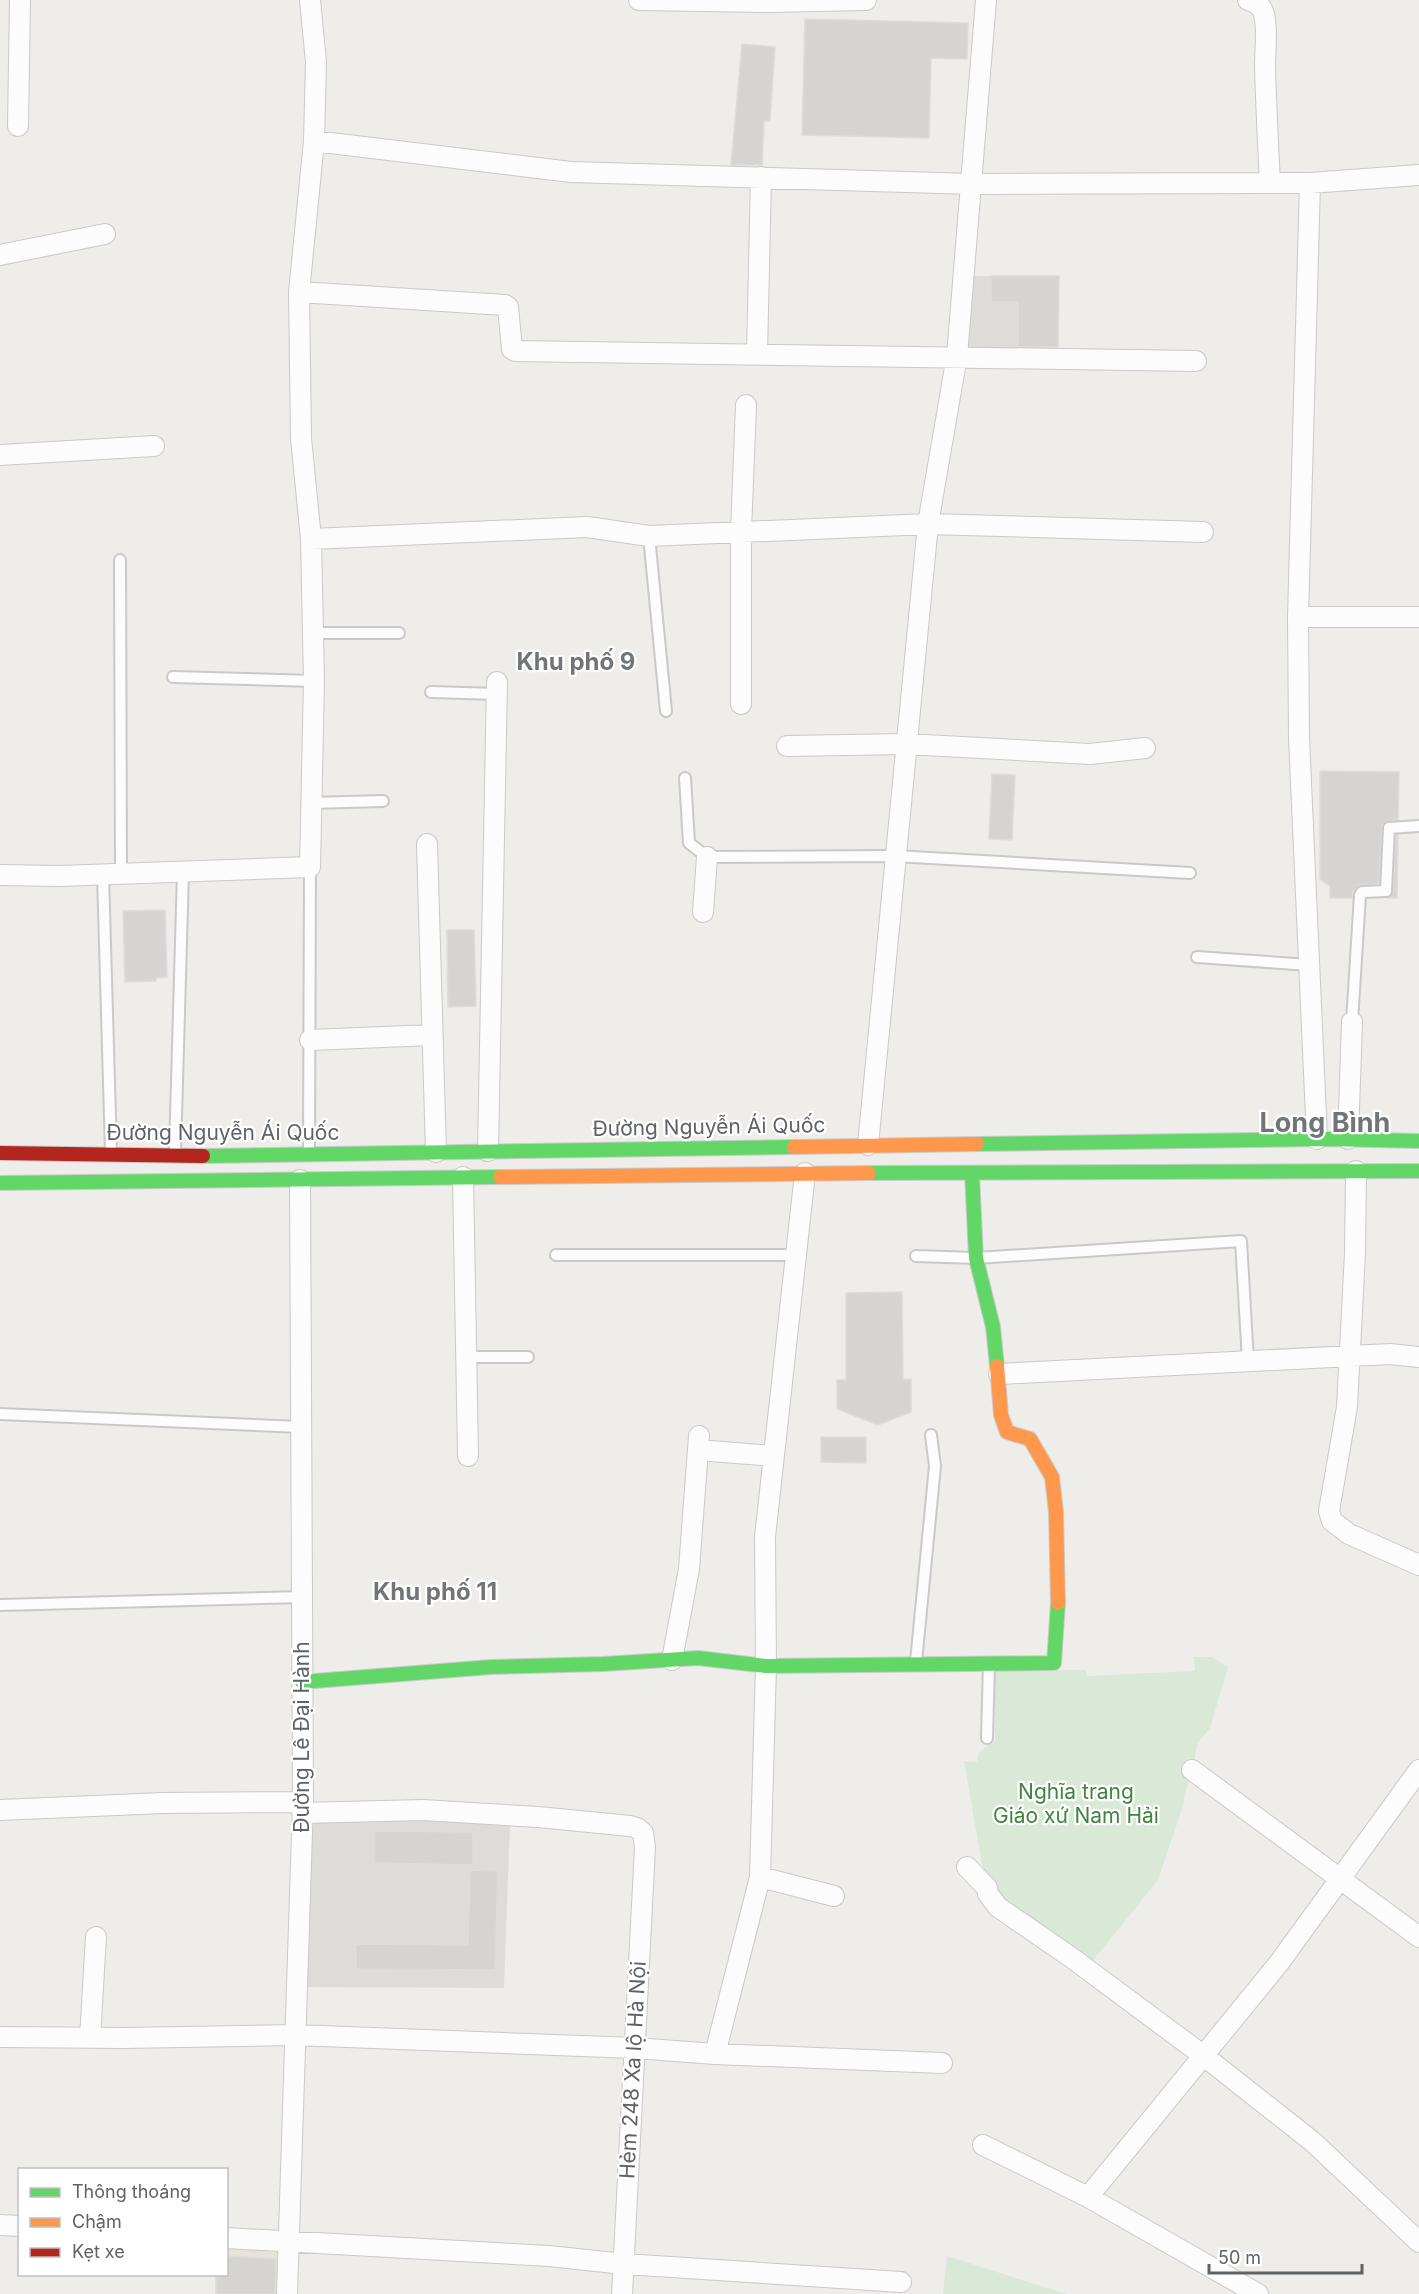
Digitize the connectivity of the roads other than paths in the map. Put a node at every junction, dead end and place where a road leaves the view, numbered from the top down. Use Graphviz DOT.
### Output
graph roads {
  1 [pos="20,0"];
  2 [pos="310,0"];
  3 [pos="639,0"];
  4 [pos="866,0"];
  5 [pos="986,0"];
  6 [pos="770,1"];
  7 [pos="1257,2"];
  8 [pos="18,126"];
  9 [pos="314,141"];
  10 [pos="1419,175"];
  11 [pos="761,177"];
  12 [pos="1270,183"];
  13 [pos="1310,183"];
  14 [pos="973,184"];
  15 [pos="105,234"];
  16 [pos="0,255"];
  17 [pos="299,292"];
  18 [pos="757,354"];
  19 [pos="957,356"];
  20 [pos="1196,361"];
  21 [pos="746,405"];
  22 [pos="154,446"];
  23 [pos="0,455"];
  24 [pos="928,524"];
  25 [pos="741,532"];
  26 [pos="1203,532"];
  27 [pos="649,536"];
  28 [pos="311,539"];
  29 [pos="120,560"];
  30 [pos="1419,616"];
  31 [pos="1298,617"];
  32 [pos="313,633"];
  33 [pos="399,633"];
  34 [pos="173,677"];
  35 [pos="314,681"];
  36 [pos="497,688"];
  37 [pos="431,692"];
  38 [pos="741,704"];
  39 [pos="666,711"];
  40 [pos="906,744"];
  41 [pos="787,746"];
  42 [pos="1144,748"];
  43 [pos="685,778"];
  44 [pos="383,801"];
  45 [pos="311,803"];
  46 [pos="1419,826"];
  47 [pos="428,844"];
  48 [pos="895,856"];
  49 [pos="707,857"];
  50 [pos="310,867"];
  51 [pos="183,872"];
  52 [pos="1190,873"];
  53 [pos="112,874"];
  54 [pos="0,875"];
  55 [pos="703,912"];
  56 [pos="1197,957"];
  57 [pos="1309,965"];
  58 [pos="1352,1022"];
  59 [pos="432,1035"];
  60 [pos="310,1040"];
  61 [pos="1317,1139"];
  62 [pos="1348,1139"];
  63 [pos="1419,1141"];
  64 [pos="868,1145"];
  65 [pos="488,1151"];
  66 [pos="436,1152"];
  67 [pos="0,1153"];
  68 [pos="309,1154"];
  69 [pos="111,1155"];
  70 [pos="175,1156"];
  71 [pos="1356,1171"];
  72 [pos="1419,1171"];
  73 [pos="1318,1172"];
  74 [pos="805,1173"];
  75 [pos="972,1173"];
  76 [pos="463,1177"];
  77 [pos="300,1180"];
  78 [pos="0,1183"];
  79 [pos="556,1255"];
  80 [pos="795,1255"];
  81 [pos="916,1256"];
  82 [pos="976,1258"];
  83 [pos="1349,1356"];
  84 [pos="466,1357"];
  85 [pos="528,1357"];
  86 [pos="1419,1357"];
  87 [pos="1248,1361"];
  88 [pos="999,1374"];
  89 [pos="0,1414"];
  90 [pos="301,1427"];
  91 [pos="932,1436"];
  92 [pos="468,1456"];
  93 [pos="773,1456"];
  94 [pos="1419,1565"];
  95 [pos="302,1597"];
  96 [pos="0,1605"];
  97 [pos="672,1660"];
  98 [pos="989,1663"];
  99 [pos="916,1664"];
  100 [pos="766,1666"];
  101 [pos="302,1682"];
  102 [pos="987,1738"];
  103 [pos="1192,1770"];
  104 [pos="1419,1770"];
  105 [pos="302,1807"];
  106 [pos="0,1810"];
  107 [pos="966,1867"];
  108 [pos="760,1877"];
  109 [pos="1340,1879"];
  110 [pos="834,1896"];
  111 [pos="96,1937"];
  112 [pos="1419,1937"];
  113 [pos="295,2036"];
  114 [pos="0,2037"];
  115 [pos="90,2038"];
  116 [pos="635,2048"];
  117 [pos="715,2054"];
  118 [pos="1204,2056"];
  119 [pos="942,2062"];
  120 [pos="983,2145"];
  121 [pos="1088,2197"];
  122 [pos="0,2224"];
  123 [pos="18,2226"];
  124 [pos="228,2238"];
  125 [pos="288,2241"];
  126 [pos="1419,2242"];
  127 [pos="624,2264"];
  128 [pos="901,2282"];
  129 [pos="287,2294"];
  130 [pos="622,2294"];
  131 [pos="1258,2294"];
  1 -- 8 [label="street"];
  2 -- 9 [label="street"];
  3 -- 6 [label="street"];
  4 -- 6 [label="street"];
  5 -- 14 [label="street"];
  7 -- 12 [label="street"];
  9 -- 11 [label="street"];
  9 -- 17 [label="street"];
  10 -- 13 [label="street"];
  11 -- 14 [label="street"];
  11 -- 18 [label="street"];
  12 -- 13 [label="street"];
  12 -- 14 [label="street"];
  13 -- 31 [label="street"];
  14 -- 19 [label="street"];
  15 -- 16 [label="street"];
  17 -- 18 [label="street"];
  17 -- 28 [label="street"];
  18 -- 19 [label="street"];
  19 -- 20 [label="street"];
  19 -- 24 [label="street"];
  21 -- 25 [label="street"];
  22 -- 23 [label="street"];
  24 -- 25 [label="street"];
  24 -- 26 [label="street"];
  24 -- 40 [label="street"];
  25 -- 27 [label="street"];
  25 -- 38 [label="street"];
  27 -- 28 [label="street"];
  27 -- 39 [label="lane"];
  28 -- 32 [label="street"];
  29 -- 53 [label="lane"];
  30 -- 31 [label="street"];
  31 -- 57 [label="street"];
  32 -- 33 [label="lane"];
  32 -- 35 [label="street"];
  34 -- 35 [label="lane"];
  35 -- 45 [label="street"];
  36 -- 37 [label="lane"];
  36 -- 65 [label="street"];
  40 -- 41 [label="street"];
  40 -- 42 [label="street"];
  40 -- 48 [label="street"];
  43 -- 49 [label="lane"];
  44 -- 45 [label="lane"];
  45 -- 50 [label="street"];
  46 -- 58 [label="lane"];
  47 -- 59 [label="street"];
  48 -- 49 [label="lane"];
  48 -- 52 [label="lane"];
  48 -- 64 [label="street"];
  49 -- 55 [label="street"];
  50 -- 51 [label="street"];
  50 -- 60 [label="lane"];
  51 -- 53 [label="street"];
  51 -- 70 [label="lane"];
  53 -- 54 [label="street"];
  53 -- 69 [label="lane"];
  56 -- 57 [label="lane"];
  57 -- 61 [label="street"];
  58 -- 62 [label="street"];
  59 -- 60 [label="street"];
  59 -- 66 [label="street"];
  60 -- 68 [label="lane"];
  61 -- 62 [label="main road, Đường Nguyễn Ái Quốc"];
  61 -- 64 [label="main road, Đường Nguyễn Ái Quốc"];
  61 -- 73 [label="main road"];
  62 -- 63 [label="main road, Đường Nguyễn Ái Quốc"];
  64 -- 65 [label="main road, Đường Nguyễn Ái Quốc"];
  65 -- 66 [label="main road, Đường Nguyễn Ái Quốc"];
  66 -- 68 [label="main road, Đường Nguyễn Ái Quốc"];
  67 -- 69 [label="main road, Đường Nguyễn Ái Quốc"];
  68 -- 70 [label="main road, Đường Nguyễn Ái Quốc"];
  69 -- 70 [label="main road, Đường Nguyễn Ái Quốc"];
  71 -- 72 [label="main road"];
  71 -- 73 [label="main road"];
  71 -- 83 [label="street"];
  73 -- 75 [label="main road"];
  74 -- 75 [label="main road"];
  74 -- 76 [label="main road"];
  74 -- 80 [label="street"];
  75 -- 82 [label="main road"];
  76 -- 77 [label="main road"];
  76 -- 84 [label="street"];
  77 -- 78 [label="main road"];
  77 -- 90 [label="street, Đường Lê Đại Hành"];
  79 -- 80 [label="lane"];
  80 -- 93 [label="street"];
  81 -- 82 [label="lane"];
  82 -- 87 [label="lane"];
  82 -- 88 [label="main road"];
  83 -- 86 [label="street"];
  83 -- 87 [label="street"];
  83 -- 94 [label="street"];
  84 -- 85 [label="lane"];
  84 -- 92 [label="street"];
  87 -- 88 [label="street"];
  88 -- 98 [label="main road"];
  89 -- 90 [label="lane"];
  90 -- 95 [label="street, Đường Lê Đại Hành"];
  91 -- 99 [label="lane"];
  93 -- 97 [label="street"];
  93 -- 100 [label="street"];
  95 -- 96 [label="lane"];
  95 -- 101 [label="street, Đường Lê Đại Hành"];
  97 -- 100 [label="main road"];
  97 -- 101 [label="main road"];
  98 -- 99 [label="main road"];
  98 -- 102 [label="lane"];
  99 -- 100 [label="main road"];
  100 -- 108 [label="street"];
  101 -- 105 [label="street, Đường Lê Đại Hành"];
  103 -- 109 [label="street"];
  104 -- 109 [label="street"];
  105 -- 106 [label="street"];
  105 -- 113 [label="street, Đường Lê Đại Hành"];
  105 -- 116 [label="street, Hẻm 248 Xa lộ Hà Nội"];
  107 -- 118 [label="street"];
  108 -- 110 [label="street"];
  108 -- 117 [label="street"];
  109 -- 112 [label="street"];
  109 -- 118 [label="street"];
  111 -- 115 [label="street"];
  113 -- 115 [label="street"];
  113 -- 116 [label="street"];
  113 -- 125 [label="street, Đường Lê Đại Hành"];
  114 -- 115 [label="street"];
  116 -- 117 [label="street"];
  116 -- 127 [label="street, Hẻm 248 Xa lộ Hà Nội"];
  117 -- 119 [label="street"];
  118 -- 121 [label="street"];
  118 -- 126 [label="street"];
  120 -- 121 [label="street"];
  121 -- 131 [label="street"];
  122 -- 123 [label="street"];
  124 -- 125 [label="street"];
  125 -- 127 [label="street"];
  125 -- 129 [label="street, Đường Lê Đại Hành"];
  127 -- 128 [label="street"];
  127 -- 130 [label="street, Hẻm 248 Xa lộ Hà Nội"];
}
